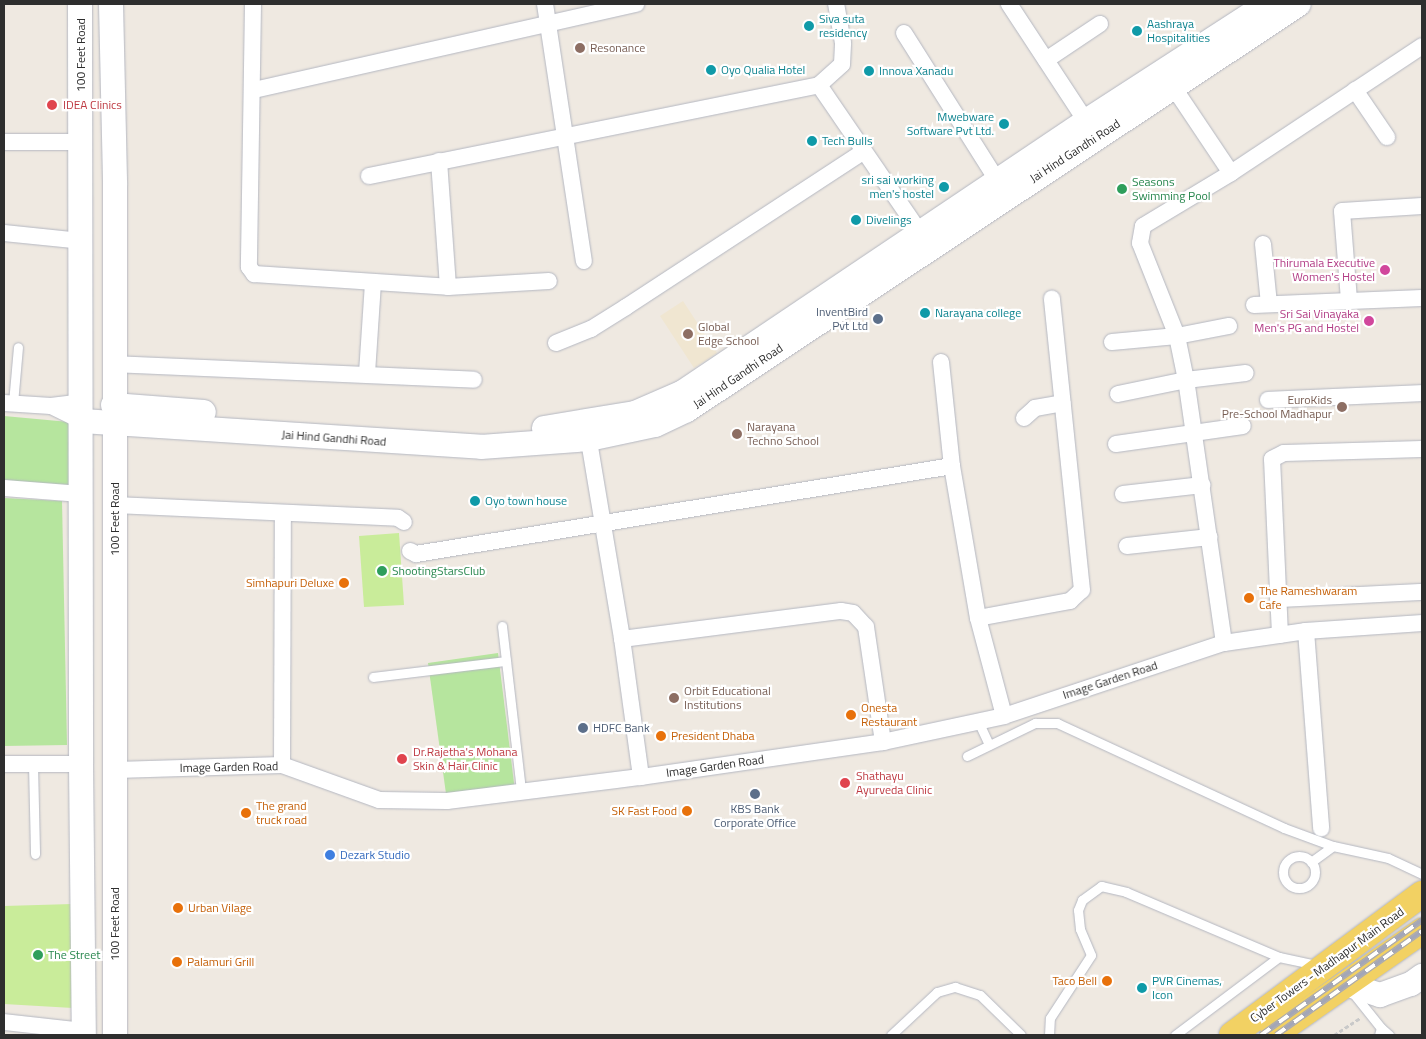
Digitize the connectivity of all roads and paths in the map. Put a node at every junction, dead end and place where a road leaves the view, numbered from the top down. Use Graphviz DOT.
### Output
graph roads {
  1 [pos="80,4"];
  2 [pos="111,4"];
  3 [pos="253,4"];
  4 [pos="545,4"];
  5 [pos="636,4"];
  6 [pos="836,4"];
  7 [pos="1009,4"];
  8 [pos="1267,4"];
  9 [pos="1299,4"];
  10 [pos="548,24"];
  11 [pos="1100,24"];
  12 [pos="904,33"];
  13 [pos="1422,46"];
  14 [pos="1046,60"];
  15 [pos="1168,80"];
  16 [pos="819,85"];
  17 [pos="254,90"];
  18 [pos="1355,90"];
  19 [pos="1086,121"];
  20 [pos="1386,137"];
  21 [pos="567,138"];
  22 [pos="4,142"];
  23 [pos="81,142"];
  24 [pos="863,152"];
  25 [pos="439,161"];
  26 [pos="1231,173"];
  27 [pos="368,176"];
  28 [pos="997,180"];
  29 [pos="1422,206"];
  30 [pos="4,233"];
  31 [pos="925,240"];
  32 [pos="81,241"];
  33 [pos="1262,244"];
  34 [pos="584,261"];
  35 [pos="549,281"];
  36 [pos="373,282"];
  37 [pos="448,287"];
  38 [pos="1422,298"];
  39 [pos="1052,299"];
  40 [pos="1349,300"];
  41 [pos="1229,326"];
  42 [pos="1177,336"];
  43 [pos="1112,342"];
  44 [pos="556,343"];
  45 [pos="18,347"];
  46 [pos="941,362"];
  47 [pos="114,364"];
  48 [pos="367,373"];
  49 [pos="1246,373"];
  50 [pos="474,380"];
  51 [pos="1186,380"];
  52 [pos="1422,393"];
  53 [pos="1118,394"];
  54 [pos="1268,400"];
  55 [pos="8,403"];
  56 [pos="1063,403"];
  57 [pos="82,412"];
  58 [pos="114,413"];
  59 [pos="1024,418"];
  60 [pos="1243,426"];
  61 [pos="588,431"];
  62 [pos="1195,435"];
  63 [pos="1116,444"];
  64 [pos="1422,449"];
  65 [pos="952,466"];
  66 [pos="1202,484"];
  67 [pos="4,488"];
  68 [pos="81,494"];
  69 [pos="1122,494"];
  70 [pos="115,505"];
  71 [pos="283,515"];
  72 [pos="404,522"];
  73 [pos="602,524"];
  74 [pos="1210,537"];
  75 [pos="1127,546"];
  76 [pos="410,550"];
  77 [pos="1422,592"];
  78 [pos="1278,599"];
  79 [pos="81,608"];
  80 [pos="115,609"];
  81 [pos="978,618"];
  82 [pos="1422,623"];
  83 [pos="502,626"];
  84 [pos="1306,631"];
  85 [pos="1280,635"];
  86 [pos="622,640"];
  87 [pos="1224,642"];
  88 [pos="506,661"];
  89 [pos="373,677"];
  90 [pos="1004,716"];
  91 [pos="978,721"];
  92 [pos="883,742"];
  93 [pos="989,745"];
  94 [pos="967,756"];
  95 [pos="4,764"];
  96 [pos="33,764"];
  97 [pos="80,764"];
  98 [pos="282,765"];
  99 [pos="116,770"];
  100 [pos="640,777"];
  101 [pos="521,791"];
  102 [pos="1321,828"];
  103 [pos="1333,846"];
  104 [pos="35,854"];
  105 [pos="1311,862"];
  106 [pos="1422,874"];
  107 [pos="1414,901"];
  108 [pos="1422,931"];
  109 [pos="1279,958"];
  110 [pos="1324,967"];
  111 [pos="1422,976"];
  112 [pos="1346,984"];
  113 [pos="1370,1011"];
  114 [pos="4,1022"];
  115 [pos="1380,1032"];
  116 [pos="89,1034"];
  117 [pos="115,1035"];
  118 [pos="891,1035"];
  119 [pos="1021,1035"];
  120 [pos="1050,1035"];
  121 [pos="1174,1035"];
  122 [pos="1232,1035"];
  123 [pos="1273,1035"];
  124 [pos="1334,1035"];
  125 [pos="1389,1035"];
  1 -- 23 [label="main road, 100 Feet Road"];
  2 -- 47 [label="main road, 100 Feet Road"];
  3 -- 17 [label="street"];
  4 -- 10 [label="street"];
  5 -- 10 [label="street"];
  6 -- 16 [label="street"];
  7 -- 14 [label="street"];
  8 -- 15 [label="main road, Jai Hind Gandhi Road"];
  9 -- 15 [label="main road, Jai Hind Gandhi Road"];
  10 -- 17 [label="street"];
  10 -- 21 [label="street"];
  11 -- 14 [label="street"];
  12 -- 28 [label="street"];
  13 -- 18 [label="street"];
  14 -- 19 [label="street"];
  15 -- 19 [label="main road, Jai Hind Gandhi Road"];
  15 -- 26 [label="street"];
  15 -- 31 [label="main road, Jai Hind Gandhi Road"];
  16 -- 21 [label="street"];
  16 -- 24 [label="street"];
  17 -- 36 [label="street"];
  18 -- 20 [label="street"];
  18 -- 26 [label="street"];
  19 -- 28 [label="main road, Jai Hind Gandhi Road"];
  21 -- 25 [label="street"];
  21 -- 34 [label="street"];
  22 -- 23 [label="street"];
  23 -- 32 [label="main road, 100 Feet Road"];
  24 -- 31 [label="street"];
  24 -- 44 [label="street"];
  25 -- 27 [label="street"];
  25 -- 37 [label="street"];
  26 -- 42 [label="street"];
  28 -- 31 [label="main road, Jai Hind Gandhi Road"];
  29 -- 40 [label="street"];
  30 -- 32 [label="street"];
  31 -- 61 [label="main road, Jai Hind Gandhi Road"];
  32 -- 57 [label="main road, 100 Feet Road"];
  33 -- 40 [label="street"];
  35 -- 37 [label="street"];
  36 -- 37 [label="street"];
  36 -- 48 [label="street"];
  38 -- 40 [label="street"];
  39 -- 56 [label="street"];
  41 -- 42 [label="street"];
  42 -- 43 [label="street"];
  42 -- 51 [label="street"];
  45 -- 55 [label="lane"];
  46 -- 65 [label="street"];
  47 -- 48 [label="street"];
  47 -- 58 [label="main road, 100 Feet Road"];
  48 -- 50 [label="street"];
  49 -- 51 [label="street"];
  51 -- 53 [label="street"];
  51 -- 62 [label="street"];
  52 -- 54 [label="street"];
  55 -- 57 [label="street"];
  56 -- 59 [label="street"];
  56 -- 81 [label="street"];
  57 -- 58 [label="main road, Jai Hind Gandhi Road"];
  57 -- 68 [label="main road, 100 Feet Road"];
  58 -- 61 [label="main road, Jai Hind Gandhi Road"];
  58 -- 70 [label="main road, 100 Feet Road"];
  60 -- 62 [label="street"];
  61 -- 73 [label="street"];
  62 -- 63 [label="street"];
  62 -- 66 [label="street"];
  64 -- 78 [label="street"];
  65 -- 73 [label="street"];
  65 -- 81 [label="street"];
  66 -- 69 [label="street"];
  66 -- 74 [label="street"];
  67 -- 68 [label="street"];
  68 -- 79 [label="main road, 100 Feet Road"];
  70 -- 71 [label="street"];
  70 -- 80 [label="main road, 100 Feet Road"];
  71 -- 72 [label="street"];
  71 -- 98 [label="street"];
  73 -- 76 [label="street"];
  73 -- 86 [label="street"];
  74 -- 75 [label="street"];
  74 -- 87 [label="street"];
  77 -- 78 [label="street"];
  78 -- 85 [label="street"];
  79 -- 80 [label="main road"];
  79 -- 97 [label="main road, 100 Feet Road"];
  80 -- 99 [label="main road, 100 Feet Road"];
  81 -- 90 [label="street"];
  82 -- 84 [label="street, Image Garden Road"];
  83 -- 88 [label="lane"];
  84 -- 85 [label="street, Image Garden Road"];
  84 -- 102 [label="street"];
  85 -- 87 [label="street, Image Garden Road"];
  86 -- 92 [label="street"];
  86 -- 100 [label="street"];
  87 -- 90 [label="street, Image Garden Road"];
  88 -- 89 [label="lane"];
  88 -- 101 [label="lane"];
  90 -- 91 [label="street, Image Garden Road"];
  91 -- 92 [label="street, Image Garden Road"];
  91 -- 93 [label="lane"];
  92 -- 100 [label="street, Image Garden Road"];
  93 -- 94 [label="lane"];
  93 -- 103 [label="lane"];
  95 -- 96 [label="street"];
  96 -- 97 [label="street"];
  96 -- 104 [label="lane"];
  97 -- 116 [label="main road, 100 Feet Road"];
  98 -- 99 [label="street, Image Garden Road"];
  98 -- 101 [label="street, Image Garden Road"];
  99 -- 117 [label="main road, 100 Feet Road"];
  100 -- 101 [label="street, Image Garden Road"];
  103 -- 105 [label="lane"];
  103 -- 106 [label="lane"];
  107 -- 108 [label="main road"];
  107 -- 110 [label="main road, Cyber Towers - Madhapur Main Road"];
  108 -- 112 [label="main road, Cyber Towers - Madhapur Main Road"];
  109 -- 110 [label="lane"];
  109 -- 120 [label="lane"];
  109 -- 121 [label="lane"];
  110 -- 122 [label="main road, Cyber Towers - Madhapur Main Road"];
  111 -- 112 [label="main road"];
  112 -- 113 [label="lane"];
  112 -- 123 [label="main road, Cyber Towers - Madhapur Main Road"];
  113 -- 115 [label="lane"];
  113 -- 124 [label="path"];
  114 -- 116 [label="street"];
  115 -- 125 [label="lane"];
  118 -- 119 [label="lane"];
}
